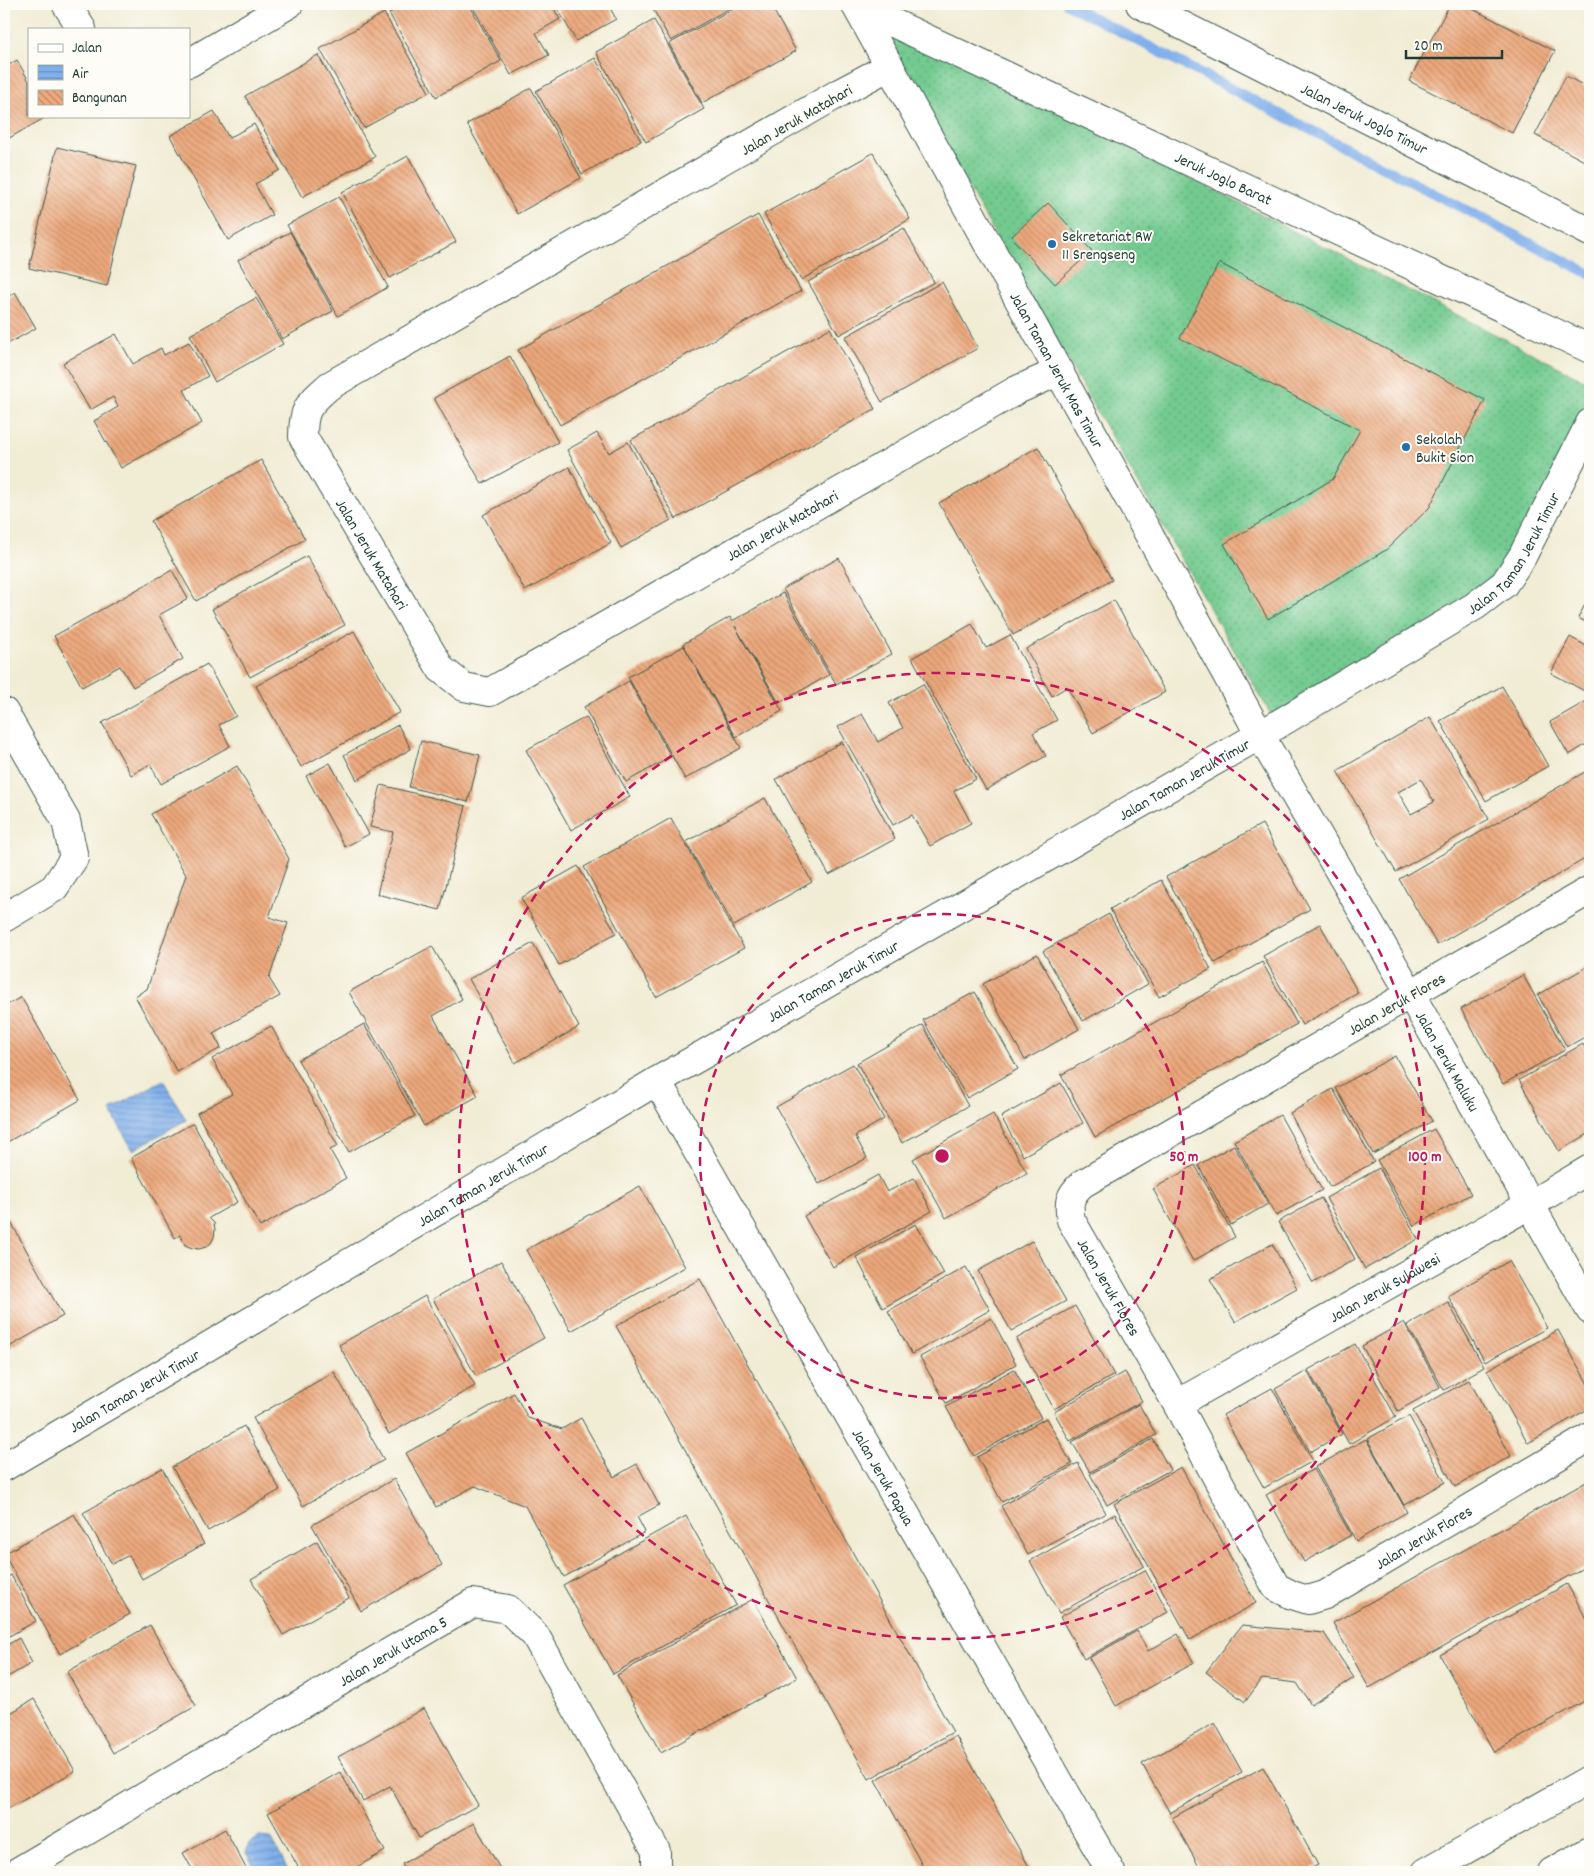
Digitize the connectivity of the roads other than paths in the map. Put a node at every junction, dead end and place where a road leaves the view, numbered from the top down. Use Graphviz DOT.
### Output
graph roads {
  1 [pos="66,4"];
  2 [pos="289,4"];
  3 [pos="1140,4"];
  4 [pos="856,5"];
  5 [pos="81,28"];
  6 [pos="190,62"];
  7 [pos="890,66"];
  8 [pos="1590,232"];
  9 [pos="1590,349"];
  10 [pos="1060,371"];
  11 [pos="1590,423"];
  12 [pos="4,712"];
  13 [pos="1260,735"];
  14 [pos="1590,890"];
  15 [pos="4,918"];
  16 [pos="1411,995"];
  17 [pos="657,1082"];
  18 [pos="1590,1169"];
  19 [pos="1531,1204"];
  20 [pos="1590,1310"];
  21 [pos="1177,1404"];
  22 [pos="1590,1437"];
  23 [pos="4,1467"];
  24 [pos="1590,1779"];
  25 [pos="1590,1851"];
  26 [pos="17,1872"];
  27 [pos="656,1872"];
  28 [pos="1110,1872"];
  29 [pos="1426,1872"];
  30 [pos="1552,1872"];
  1 -- 5 [label="street"];
  2 -- 6 [label="street"];
  3 -- 8 [label="street, Jalan Jeruk Joglo Timur"];
  4 -- 7 [label="street, Jalan Taman Jeruk Mas Timur"];
  4 -- 9 [label="street, Jeruk Joglo Barat"];
  7 -- 10 [label="street, Jalan Taman Jeruk Mas Timur"];
  7 -- 10 [label="street, Jalan Jeruk Matahari"];
  10 -- 13 [label="street, Jalan Taman Jeruk Mas Timur"];
  11 -- 13 [label="street, Jalan Taman Jeruk Timur"];
  12 -- 15 [label="street"];
  13 -- 16 [label="street, Jalan Jeruk Maluku"];
  13 -- 17 [label="street, Jalan Taman Jeruk Timur"];
  14 -- 16 [label="street, Jalan Jeruk Flores"];
  16 -- 19 [label="street, Jalan Jeruk Maluku"];
  16 -- 21 [label="street, Jalan Jeruk Flores"];
  17 -- 23 [label="street, Jalan Taman Jeruk Timur"];
  17 -- 28 [label="street, Jalan Jeruk Papua"];
  18 -- 19 [label="street, Jalan Jeruk Sulawesi"];
  19 -- 20 [label="street, Jalan Jeruk Maluku"];
  19 -- 21 [label="street, Jalan Jeruk Sulawesi"];
  21 -- 22 [label="street, Jalan Jeruk Flores"];
  24 -- 29 [label="street"];
  25 -- 30 [label="street"];
  26 -- 27 [label="street, Jalan Jeruk Utama 5"];
}
